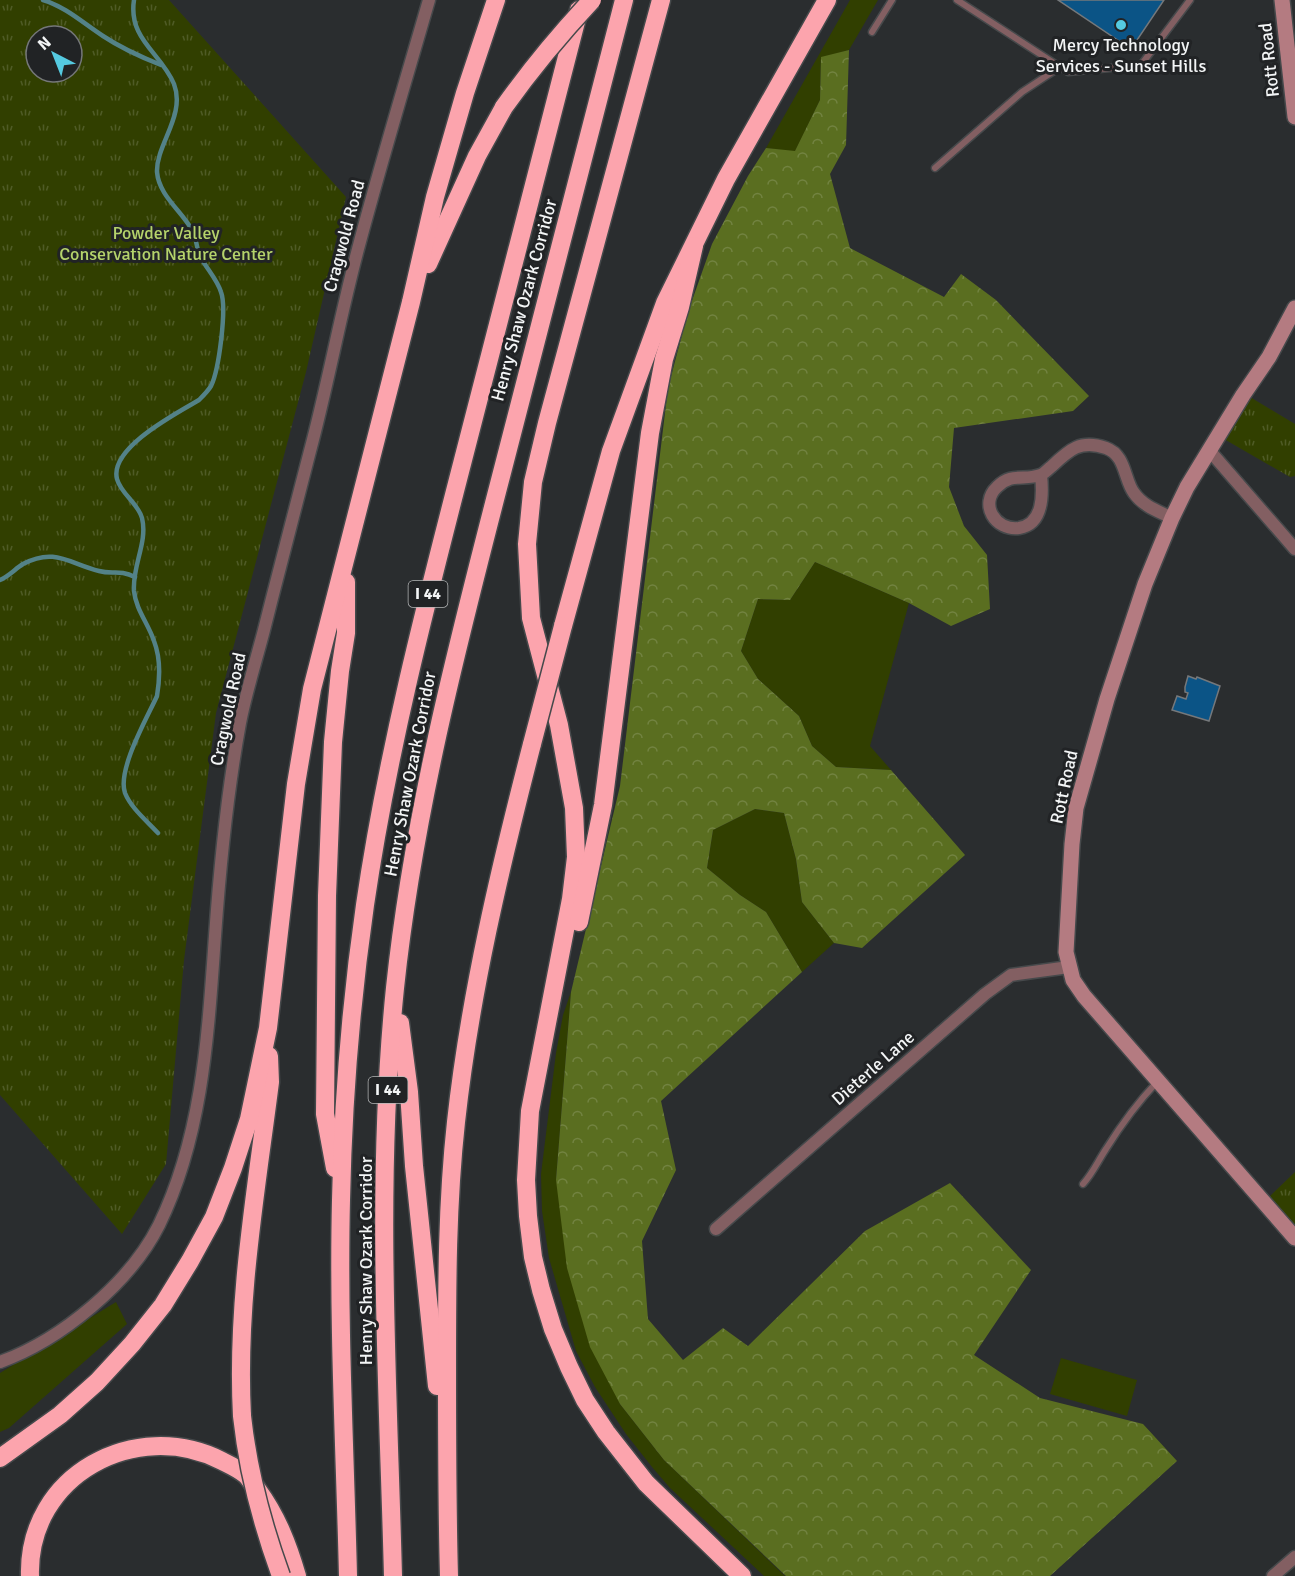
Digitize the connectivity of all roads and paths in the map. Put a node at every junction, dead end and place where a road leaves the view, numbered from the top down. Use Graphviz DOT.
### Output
graph roads {
  1 [pos="429,0"];
  2 [pos="496,0"];
  3 [pos="582,0"];
  4 [pos="592,0"];
  5 [pos="624,0"];
  6 [pos="661,0"];
  7 [pos="827,0"];
  8 [pos="892,0"];
  9 [pos="957,0"];
  10 [pos="1190,0"];
  11 [pos="1282,0"];
  12 [pos="872,32"];
  13 [pos="1060,67"];
  14 [pos="1295,117"];
  15 [pos="935,168"];
  16 [pos="694,246"];
  17 [pos="411,302"];
  18 [pos="1295,308"];
  19 [pos="1209,450"];
  20 [pos="1041,475"];
  21 [pos="1172,518"];
  22 [pos="1295,549"];
  23 [pos="345,556"];
  24 [pos="1069,967"];
  25 [pos="395,987"];
  26 [pos="549,1018"];
  27 [pos="268,1028"];
  28 [pos="1157,1082"];
  29 [pos="1083,1184"];
  30 [pos="341,1199"];
  31 [pos="717,1229"];
  32 [pos="1295,1238"];
  33 [pos="0,1362"];
  34 [pos="0,1458"];
  35 [pos="446,1459"];
  36 [pos="1295,1557"];
  37 [pos="30,1576"];
  38 [pos="281,1576"];
  39 [pos="297,1576"];
  40 [pos="348,1576"];
  41 [pos="393,1576"];
  42 [pos="449,1576"];
  43 [pos="742,1576"];
  44 [pos="1273,1576"];
  1 -- 33 [label="street, Cragwold Road"];
  2 -- 17 [label="highway"];
  3 -- 30 [label="highway, Henry Shaw Ozark Corridor / I 44"];
  4 -- 17 [label="highway, bridge"];
  5 -- 25 [label="highway, Henry Shaw Ozark Corridor / I 44"];
  6 -- 26 [label="highway"];
  7 -- 16 [label="highway"];
  8 -- 12 [label="lane"];
  9 -- 13 [label="lane"];
  10 -- 13 [label="lane"];
  11 -- 14 [label="street, Rott Road"];
  13 -- 15 [label="lane"];
  16 -- 26 [label="highway"];
  16 -- 35 [label="highway, bridge"];
  17 -- 23 [label="highway"];
  18 -- 19 [label="street, Rott Road"];
  19 -- 21 [label="street, Rott Road"];
  19 -- 22 [label="street"];
  20 -- 20 [label="street"];
  20 -- 21 [label="street"];
  21 -- 24 [label="street, Rott Road"];
  23 -- 27 [label="highway"];
  23 -- 30 [label="highway"];
  24 -- 28 [label="street, Rott Road"];
  24 -- 31 [label="street, Dieterle Lane"];
  25 -- 35 [label="highway"];
  25 -- 41 [label="highway, Henry Shaw Ozark Corridor / I 44"];
  26 -- 43 [label="highway"];
  27 -- 34 [label="highway"];
  27 -- 38 [label="highway, bridge"];
  28 -- 29 [label="lane"];
  28 -- 32 [label="street, Rott Road"];
  30 -- 40 [label="highway, Henry Shaw Ozark Corridor / I 44"];
  35 -- 42 [label="highway"];
  36 -- 44 [label="street"];
  37 -- 39 [label="highway"];
}
